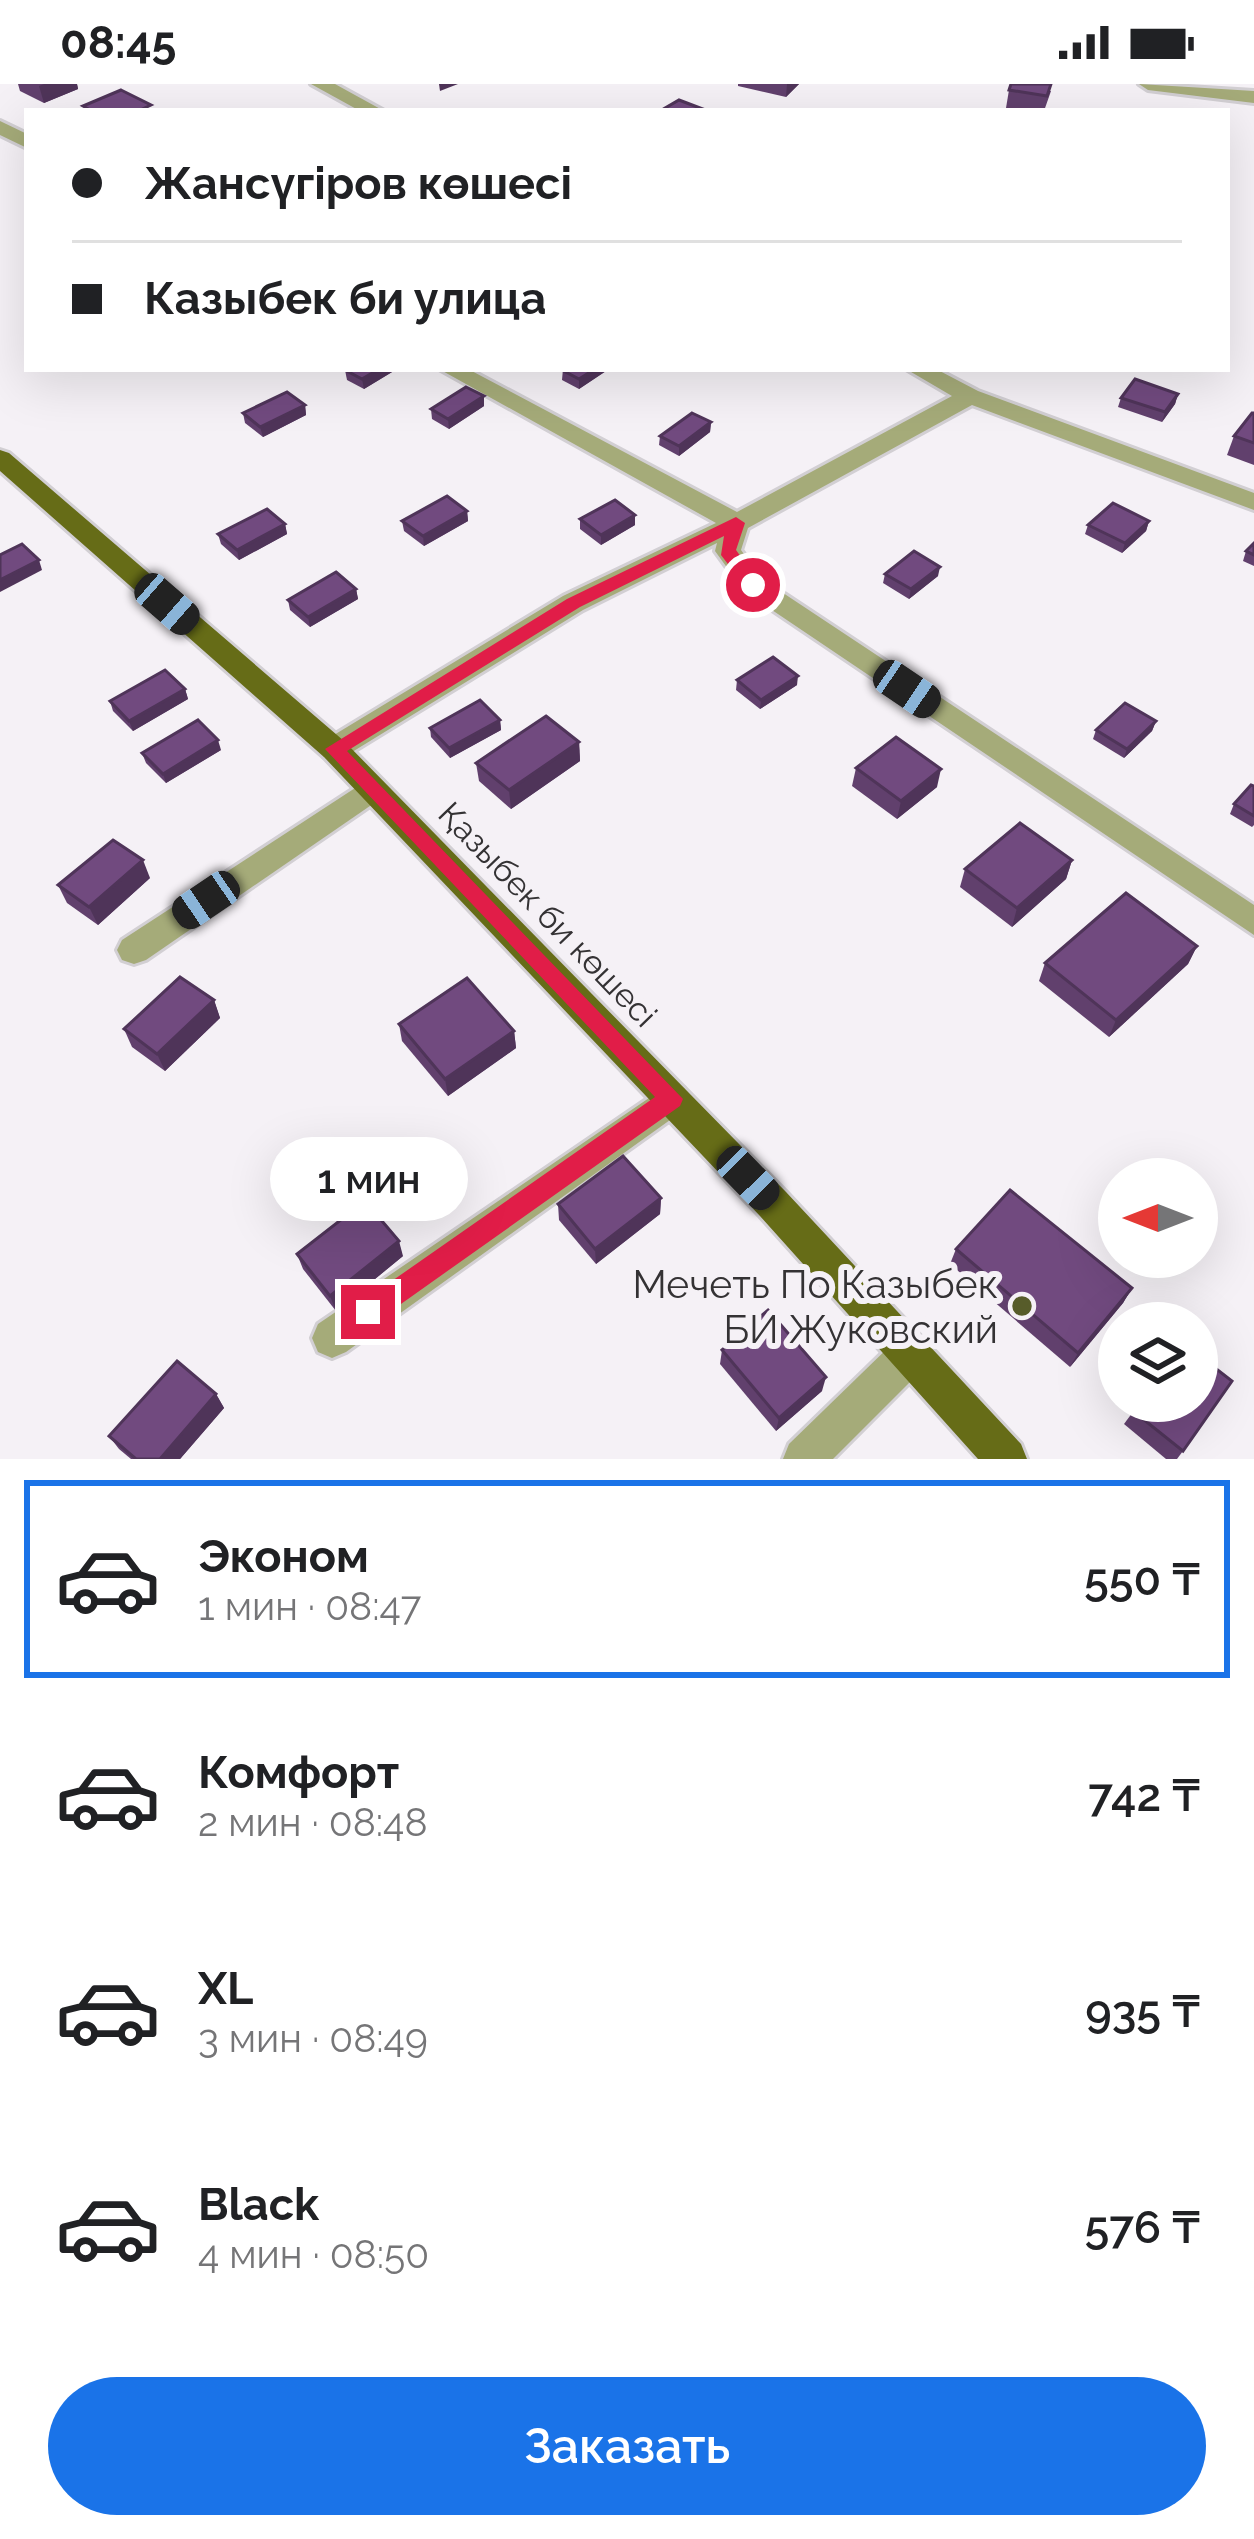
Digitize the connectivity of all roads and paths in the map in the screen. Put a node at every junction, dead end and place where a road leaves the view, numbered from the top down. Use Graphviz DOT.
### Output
graph roads {
  1 [pos="320,84"];
  2 [pos="1148,84"];
  3 [pos="1254,98"];
  4 [pos="369,108"];
  5 [pos="457,372"];
  6 [pos="924,372"];
  7 [pos="970,396"];
  8 [pos="0,458"];
  9 [pos="1254,502"];
  10 [pos="736,523"];
  11 [pos="334,749"];
  12 [pos="372,789"];
  13 [pos="1254,922"];
  14 [pos="134,950"];
  15 [pos="671,1099"];
  16 [pos="332,1338"];
  17 [pos="910,1354"];
  18 [pos="805,1459"];
  19 [pos="1006,1459"];
  1 -- 4 [label="street"];
  2 -- 3 [label="street"];
  5 -- 10 [label="street"];
  6 -- 7 [label="street"];
  7 -- 9 [label="street"];
  7 -- 10 [label="street"];
  8 -- 11 [label="main road, Қазыбек би көшесі"];
  10 -- 11 [label="street"];
  10 -- 13 [label="street"];
  11 -- 12 [label="main road, Қазыбек би көшесі"];
  12 -- 14 [label="street"];
  12 -- 15 [label="main road, Қазыбек би көшесі"];
  15 -- 16 [label="street"];
  15 -- 17 [label="main road, Қазыбек би көшесі"];
  17 -- 18 [label="street"];
  17 -- 19 [label="main road, Қазыбек би көшесі"];
}
